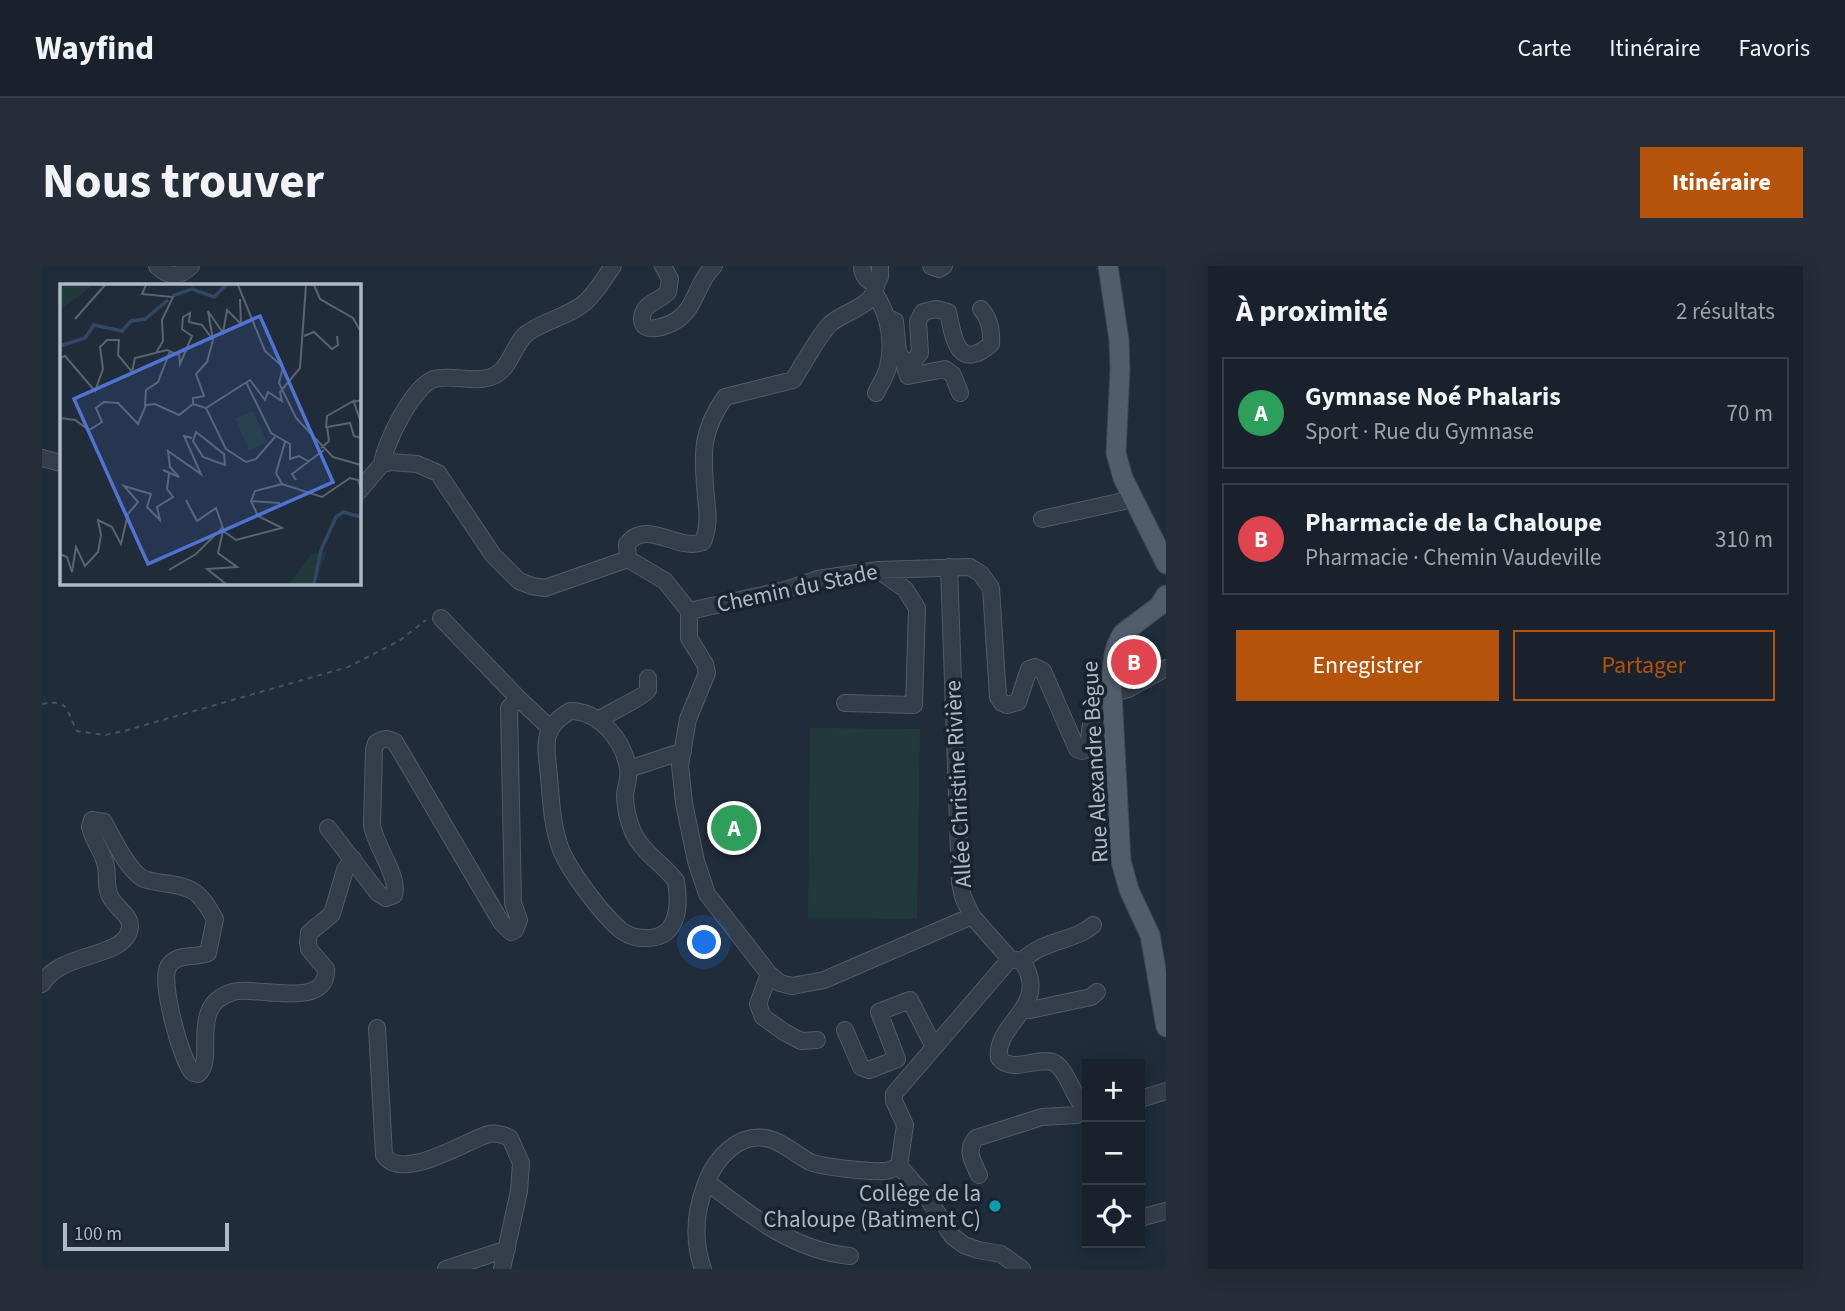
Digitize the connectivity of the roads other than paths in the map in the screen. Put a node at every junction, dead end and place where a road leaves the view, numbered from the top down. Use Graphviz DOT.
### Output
graph roads {
  1 [pos="157,266"];
  2 [pos="191,266"];
  3 [pos="613,266"];
  4 [pos="663,266"];
  5 [pos="714,266"];
  6 [pos="862,266"];
  7 [pos="931,266"];
  8 [pos="944,266"];
  9 [pos="1108,266"];
  10 [pos="878,281"];
  11 [pos="981,309"];
  12 [pos="886,317"];
  13 [pos="903,361"];
  14 [pos="876,393"];
  15 [pos="960,393"];
  16 [pos="42,458"];
  17 [pos="60,463"];
  18 [pos="382,464"];
  19 [pos="360,490"];
  20 [pos="1133,499"];
  21 [pos="1042,519"];
  22 [pos="628,559"];
  23 [pos="1166,564"];
  24 [pos="949,568"];
  25 [pos="878,570"];
  26 [pos="1166,595"];
  27 [pos="689,611"];
  28 [pos="441,618"];
  29 [pos="1166,668"];
  30 [pos="648,678"];
  31 [pos="1112,692"];
  32 [pos="517,698"];
  33 [pos="845,703"];
  34 [pos="598,719"];
  35 [pos="550,728"];
  36 [pos="683,751"];
  37 [pos="629,769"];
  38 [pos="328,828"];
  39 [pos="353,859"];
  40 [pos="972,916"];
  41 [pos="1093,925"];
  42 [pos="1016,960"];
  43 [pos="769,974"];
  44 [pos="42,984"];
  45 [pos="1097,992"];
  46 [pos="1023,1009"];
  47 [pos="1166,1027"];
  48 [pos="377,1028"];
  49 [pos="845,1030"];
  50 [pos="817,1040"];
  51 [pos="934,1047"];
  52 [pos="1166,1091"];
  53 [pos="1145,1097"];
  54 [pos="1082,1105"];
  55 [pos="1082,1112"];
  56 [pos="899,1166"];
  57 [pos="979,1175"];
  58 [pos="707,1182"];
  59 [pos="1166,1211"];
  60 [pos="1145,1217"];
  61 [pos="507,1249"];
  62 [pos="850,1256"];
  63 [pos="446,1269"];
  64 [pos="502,1269"];
  65 [pos="703,1269"];
  66 [pos="1022,1269"];
  1 -- 2 [label="street"];
  3 -- 18 [label="street"];
  4 -- 5 [label="street"];
  6 -- 10 [label="street"];
  7 -- 8 [label="street"];
  9 -- 20 [label="main road"];
  10 -- 12 [label="street"];
  10 -- 22 [label="street"];
  11 -- 13 [label="street"];
  12 -- 13 [label="street"];
  12 -- 14 [label="street"];
  13 -- 15 [label="street"];
  16 -- 17 [label="street"];
  18 -- 19 [label="street"];
  18 -- 22 [label="street"];
  20 -- 21 [label="street"];
  20 -- 23 [label="main road"];
  22 -- 27 [label="street"];
  24 -- 25 [label="street, Chemin du Stade"];
  24 -- 31 [label="street, Chemin du Stade"];
  24 -- 40 [label="street, Allée Christine Rivière"];
  25 -- 27 [label="street, Chemin du Stade"];
  25 -- 33 [label="street"];
  26 -- 31 [label="main road, Rue Alexandre Bègue"];
  27 -- 36 [label="street, Chemin du Stade"];
  28 -- 32 [label="street"];
  29 -- 31 [label="street"];
  30 -- 34 [label="street"];
  31 -- 47 [label="main road, Rue Alexandre Bègue"];
  32 -- 35 [label="street"];
  32 -- 39 [label="street"];
  34 -- 35 [label="street"];
  34 -- 37 [label="street"];
  35 -- 37 [label="street"];
  36 -- 37 [label="street"];
  36 -- 43 [label="street, Chemin du Stade"];
  38 -- 39 [label="street"];
  39 -- 44 [label="street"];
  40 -- 42 [label="street, Allée Christine Rivière"];
  40 -- 43 [label="street"];
  41 -- 42 [label="street"];
  42 -- 46 [label="street"];
  42 -- 51 [label="street"];
  43 -- 50 [label="street"];
  45 -- 46 [label="street"];
  46 -- 54 [label="street"];
  48 -- 61 [label="street"];
  49 -- 51 [label="street"];
  51 -- 56 [label="street"];
  52 -- 53 [label="street"];
  55 -- 57 [label="street"];
  56 -- 58 [label="street"];
  56 -- 66 [label="street"];
  58 -- 62 [label="street"];
  58 -- 65 [label="street"];
  59 -- 60 [label="street"];
  61 -- 63 [label="street"];
  61 -- 64 [label="street"];
}
